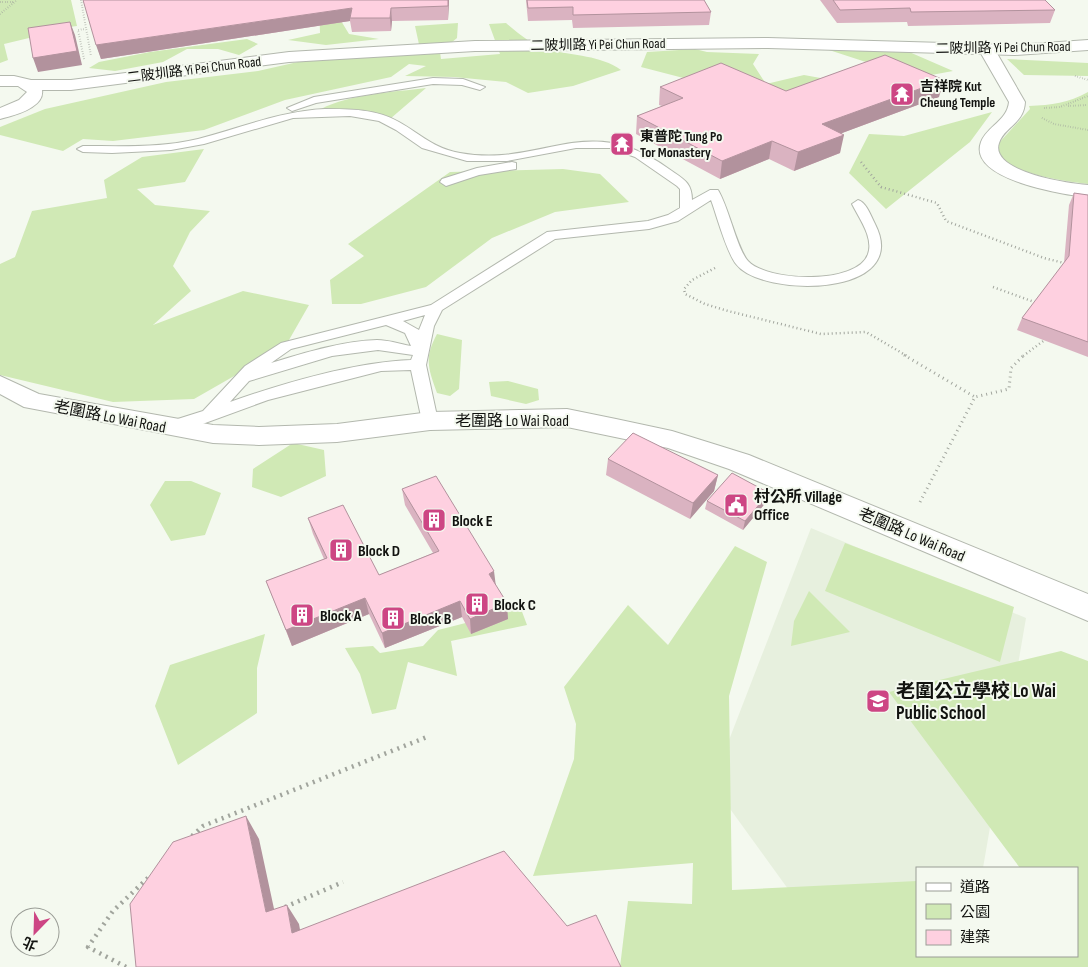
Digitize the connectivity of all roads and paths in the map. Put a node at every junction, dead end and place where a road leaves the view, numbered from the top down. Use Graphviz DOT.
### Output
graph roads {
  1 [pos="80,0"];
  2 [pos="16,1"];
  3 [pos="0,2"];
  4 [pos="0,14"];
  5 [pos="85,29"];
  6 [pos="1088,45"];
  7 [pos="987,50"];
  8 [pos="93,63"];
  9 [pos="85,65"];
  10 [pos="1075,76"];
  11 [pos="3,80"];
  12 [pos="109,80"];
  13 [pos="1088,80"];
  14 [pos="28,85"];
  15 [pos="480,87"];
  16 [pos="1088,96"];
  17 [pos="1088,105"];
  18 [pos="1060,107"];
  19 [pos="1037,108"];
  20 [pos="9,111"];
  21 [pos="1054,124"];
  22 [pos="250,126"];
  23 [pos="1088,130"];
  24 [pos="83,149"];
  25 [pos="539,153"];
  26 [pos="861,162"];
  27 [pos="446,182"];
  28 [pos="1088,191"];
  29 [pos="858,204"];
  30 [pos="686,208"];
  31 [pos="718,262"];
  32 [pos="1070,264"];
  33 [pos="994,287"];
  34 [pos="1045,305"];
  35 [pos="436,308"];
  36 [pos="388,320"];
  37 [pos="1053,334"];
  38 [pos="419,358"];
  39 [pos="240,381"];
  40 [pos="0,384"];
  41 [pos="975,397"];
  42 [pos="209,415"];
  43 [pos="430,421"];
  44 [pos="168,427"];
  45 [pos="919,504"];
  46 [pos="1088,608"];
  47 [pos="427,737"];
  48 [pos="189,839"];
  49 [pos="154,872"];
  50 [pos="343,882"];
  51 [pos="280,909"];
  52 [pos="126,967"];
  1 -- 5 [label="path"];
  2 -- 3 [label="path"];
  2 -- 4 [label="path"];
  5 -- 8 [label="path"];
  5 -- 9 [label="path"];
  6 -- 7 [label="street, 二陂圳路 Yi Pei Chun Road"];
  7 -- 12 [label="street, 二陂圳路 Yi Pei Chun Road"];
  7 -- 28 [label="street"];
  10 -- 13 [label="path"];
  11 -- 14 [label="street, 二陂圳路 Yi Pei Chun Road"];
  12 -- 14 [label="street, 二陂圳路 Yi Pei Chun Road"];
  12 -- 20 [label="street, 二陂圳路 Yi Pei Chun Road"];
  14 -- 20 [label="street"];
  15 -- 22 [label="lane"];
  16 -- 18 [label="path"];
  17 -- 18 [label="path"];
  18 -- 19 [label="path"];
  21 -- 23 [label="path"];
  22 -- 24 [label="lane"];
  22 -- 25 [label="lane"];
  25 -- 27 [label="lane"];
  25 -- 30 [label="lane"];
  26 -- 32 [label="path"];
  29 -- 30 [label="lane"];
  30 -- 35 [label="lane"];
  31 -- 41 [label="path"];
  33 -- 34 [label="path"];
  35 -- 36 [label="lane"];
  35 -- 38 [label="lane"];
  36 -- 38 [label="lane"];
  36 -- 39 [label="lane"];
  37 -- 41 [label="path"];
  38 -- 39 [label="lane"];
  38 -- 42 [label="lane"];
  38 -- 43 [label="lane"];
  39 -- 42 [label="lane"];
  40 -- 44 [label="street, 老圍路 Lo Wai Road"];
  41 -- 45 [label="path"];
  42 -- 44 [label="lane"];
  43 -- 44 [label="street, 老圍路 Lo Wai Road"];
  43 -- 46 [label="street, 老圍路 Lo Wai Road"];
  47 -- 48 [label="path"];
  49 -- 52 [label="path"];
  50 -- 51 [label="path"];
}
